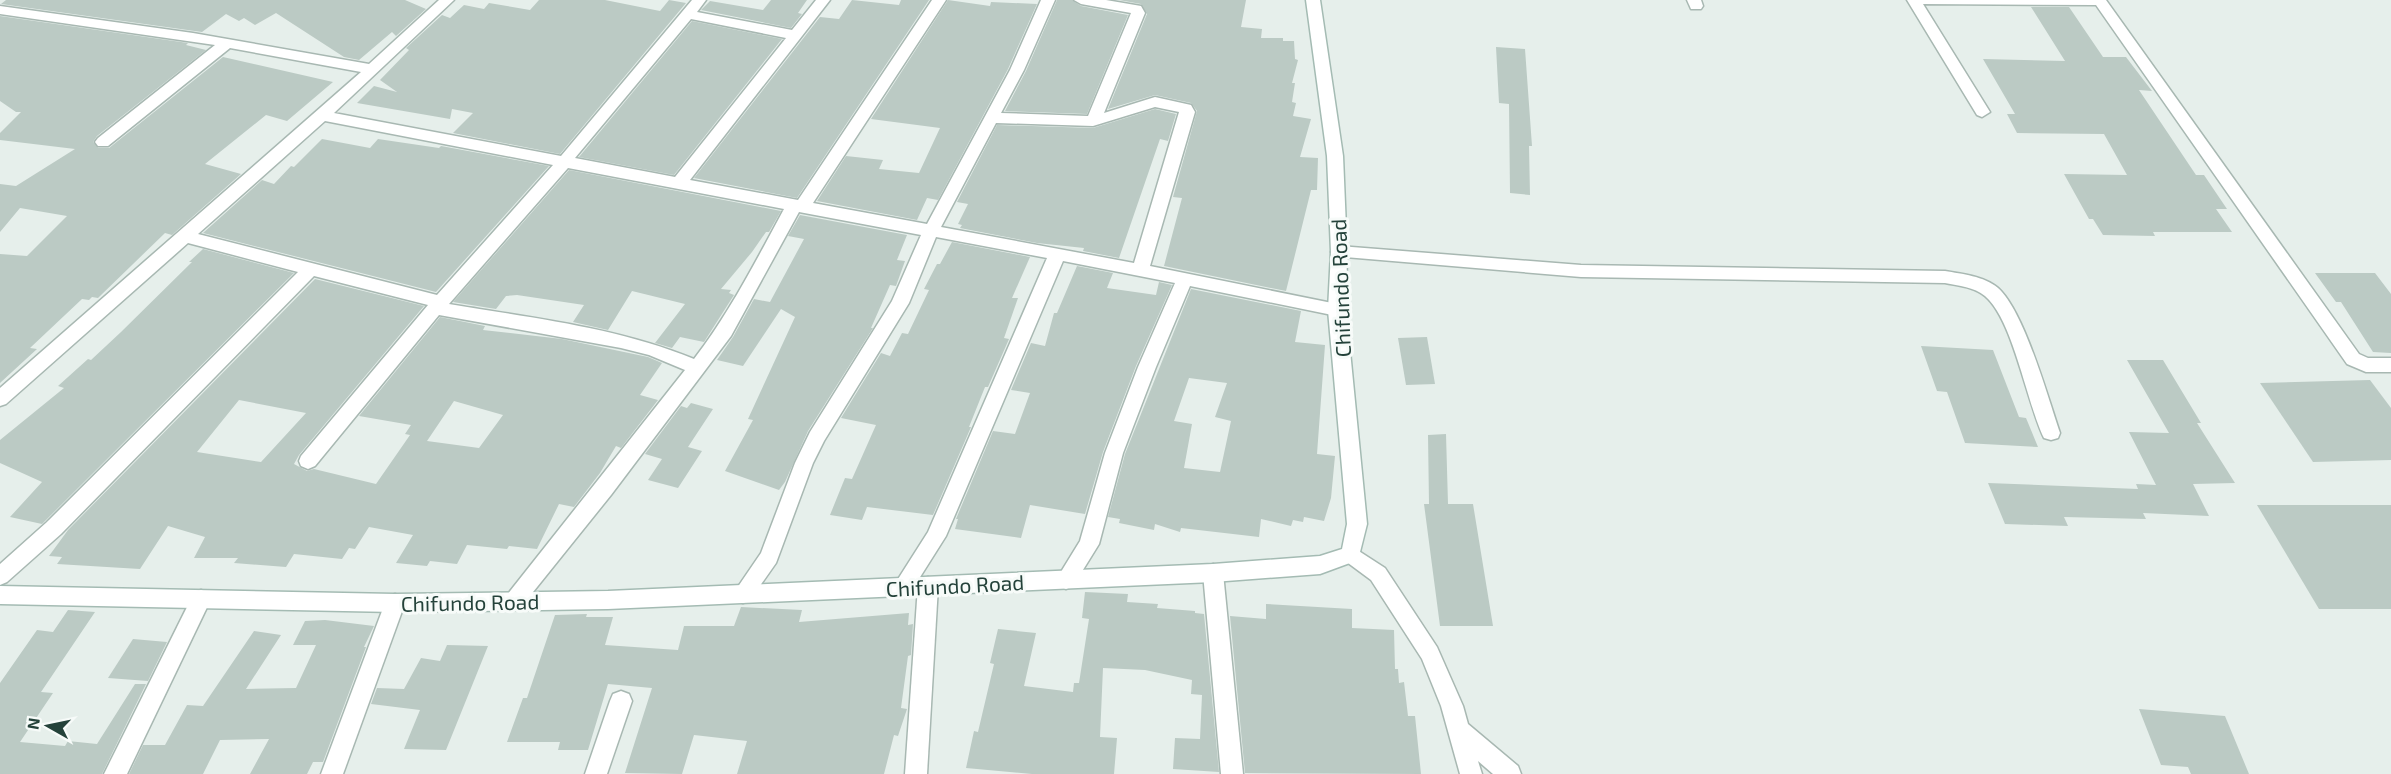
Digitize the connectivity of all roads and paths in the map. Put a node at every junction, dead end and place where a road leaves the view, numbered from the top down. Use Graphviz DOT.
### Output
graph roads {
  1 [pos="447,0"];
  2 [pos="699,0"];
  3 [pos="823,0"];
  4 [pos="939,0"];
  5 [pos="1048,0"];
  6 [pos="1081,0"];
  7 [pos="1313,0"];
  8 [pos="1914,0"];
  9 [pos="2099,0"];
  10 [pos="0,10"];
  11 [pos="688,14"];
  12 [pos="795,35"];
  13 [pos="227,43"];
  14 [pos="372,69"];
  15 [pos="1982,112"];
  16 [pos="322,116"];
  17 [pos="990,118"];
  18 [pos="1093,121"];
  19 [pos="103,142"];
  20 [pos="564,162"];
  21 [pos="679,183"];
  22 [pos="798,206"];
  23 [pos="931,231"];
  24 [pos="186,237"];
  25 [pos="1339,252"];
  26 [pos="1057,255"];
  27 [pos="311,269"];
  28 [pos="1140,270"];
  29 [pos="1185,279"];
  30 [pos="439,305"];
  31 [pos="1338,310"];
  32 [pos="2391,365"];
  33 [pos="697,368"];
  34 [pos="0,399"];
  35 [pos="2051,433"];
  36 [pos="308,461"];
  37 [pos="1352,554"];
  38 [pos="1213,573"];
  39 [pos="0,576"];
  40 [pos="1066,580"];
  41 [pos="928,586"];
  42 [pos="903,587"];
  43 [pos="743,594"];
  44 [pos="0,595"];
  45 [pos="201,599"];
  46 [pos="514,601"];
  47 [pos="395,603"];
  48 [pos="621,701"];
  49 [pos="1460,732"];
  50 [pos="115,774"];
  51 [pos="332,774"];
  52 [pos="596,774"];
  53 [pos="916,774"];
  54 [pos="1232,774"];
  55 [pos="1471,774"];
  56 [pos="1510,774"];
  1 -- 14 [label="street"];
  2 -- 11 [label="street"];
  3 -- 12 [label="street"];
  4 -- 22 [label="street"];
  5 -- 17 [label="street"];
  6 -- 18 [label="street"];
  7 -- 25 [label="street, Chifundo Road"];
  8 -- 9 [label="street"];
  8 -- 15 [label="street"];
  9 -- 32 [label="street"];
  10 -- 13 [label="street"];
  11 -- 12 [label="street"];
  11 -- 20 [label="street"];
  12 -- 21 [label="street"];
  13 -- 14 [label="street"];
  13 -- 19 [label="street"];
  14 -- 16 [label="street"];
  16 -- 20 [label="street"];
  16 -- 24 [label="street"];
  17 -- 18 [label="street"];
  17 -- 23 [label="street"];
  18 -- 28 [label="street"];
  20 -- 21 [label="street"];
  20 -- 30 [label="street"];
  21 -- 22 [label="street"];
  22 -- 23 [label="street"];
  22 -- 33 [label="street"];
  23 -- 26 [label="street"];
  23 -- 43 [label="street"];
  24 -- 27 [label="street"];
  24 -- 34 [label="street"];
  25 -- 31 [label="street, Chifundo Road"];
  25 -- 35 [label="street"];
  26 -- 28 [label="street"];
  26 -- 42 [label="street"];
  27 -- 30 [label="street"];
  27 -- 39 [label="street"];
  28 -- 29 [label="street"];
  29 -- 31 [label="street"];
  29 -- 40 [label="street"];
  30 -- 33 [label="street"];
  30 -- 36 [label="street"];
  31 -- 37 [label="street, Chifundo Road"];
  33 -- 46 [label="street"];
  37 -- 38 [label="street, Chifundo Road"];
  37 -- 49 [label="street"];
  38 -- 40 [label="street, Chifundo Road"];
  38 -- 54 [label="street"];
  40 -- 41 [label="street, Chifundo Road"];
  41 -- 42 [label="street, Chifundo Road"];
  41 -- 53 [label="street"];
  42 -- 43 [label="street, Chifundo Road"];
  43 -- 46 [label="street, Chifundo Road"];
  44 -- 45 [label="street, Chifundo Road"];
  45 -- 47 [label="street, Chifundo Road"];
  45 -- 50 [label="street"];
  46 -- 47 [label="street, Chifundo Road"];
  47 -- 51 [label="street"];
  48 -- 52 [label="street"];
  49 -- 55 [label="street"];
  49 -- 56 [label="street"];
}
